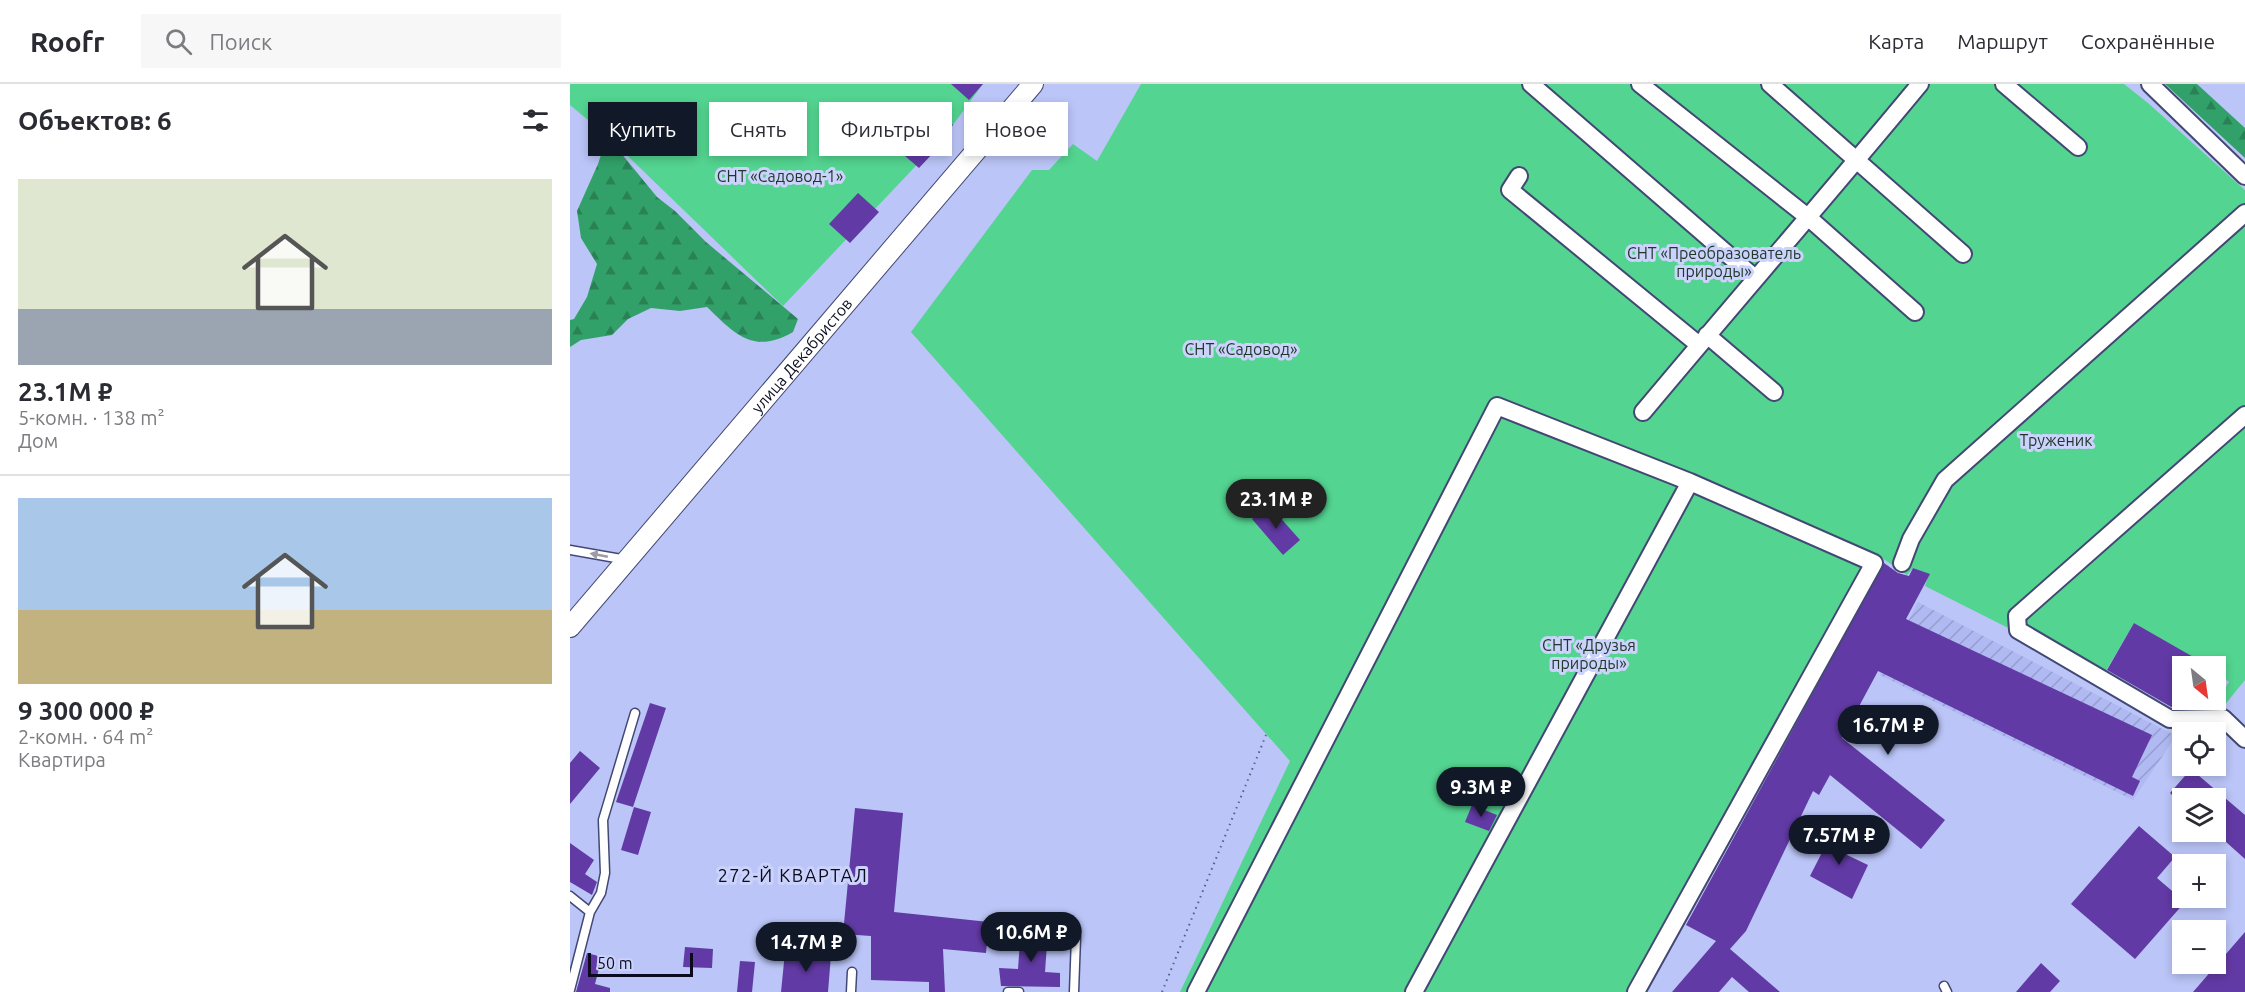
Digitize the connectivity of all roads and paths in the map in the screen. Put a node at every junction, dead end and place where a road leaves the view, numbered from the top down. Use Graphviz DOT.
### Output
graph roads {
  1 [pos="1033,84"];
  2 [pos="1532,84"];
  3 [pos="1640,84"];
  4 [pos="1770,84"];
  5 [pos="1920,84"];
  6 [pos="2004,84"];
  7 [pos="2150,84"];
  8 [pos="2078,147"];
  9 [pos="1857,160"];
  10 [pos="1519,176"];
  11 [pos="2245,176"];
  12 [pos="2245,213"];
  13 [pos="1809,218"];
  14 [pos="1963,254"];
  15 [pos="1755,278"];
  16 [pos="1916,312"];
  17 [pos="1703,340"];
  18 [pos="1774,392"];
  19 [pos="1643,412"];
  20 [pos="2245,415"];
  21 [pos="1690,482"];
  22 [pos="570,550"];
  23 [pos="627,561"];
  24 [pos="1902,563"];
  25 [pos="570,627"];
  26 [pos="635,713"];
  27 [pos="1266,735"];
  28 [pos="2245,739"];
  29 [pos="570,896"];
  30 [pos="590,912"];
  31 [pos="1076,937"];
  32 [pos="852,972"];
  33 [pos="570,990"];
  34 [pos="851,992"];
  35 [pos="1008,992"];
  36 [pos="1019,992"];
  37 [pos="1074,992"];
  38 [pos="1162,992"];
  39 [pos="1196,992"];
  40 [pos="1414,992"];
  41 [pos="1636,992"];
  1 -- 23 [label="street, улица Декабристов"];
  2 -- 15 [label="street"];
  3 -- 13 [label="street"];
  4 -- 9 [label="street"];
  5 -- 9 [label="street"];
  6 -- 8 [label="street"];
  7 -- 11 [label="street"];
  9 -- 13 [label="street"];
  9 -- 14 [label="street"];
  10 -- 17 [label="street"];
  12 -- 24 [label="street"];
  13 -- 15 [label="street"];
  13 -- 16 [label="street"];
  15 -- 17 [label="street"];
  17 -- 18 [label="street"];
  17 -- 19 [label="street"];
  20 -- 28 [label="street"];
  21 -- 39 [label="street"];
  21 -- 40 [label="street"];
  21 -- 41 [label="street"];
  23 -- 22 [label="lane, one-way"];
  23 -- 25 [label="street, улица Декабристов"];
  26 -- 30 [label="lane"];
  27 -- 38 [label="path"];
  29 -- 30 [label="lane"];
  30 -- 33 [label="lane"];
  31 -- 37 [label="lane"];
  32 -- 34 [label="lane"];
  35 -- 36 [label="lane"];
}
